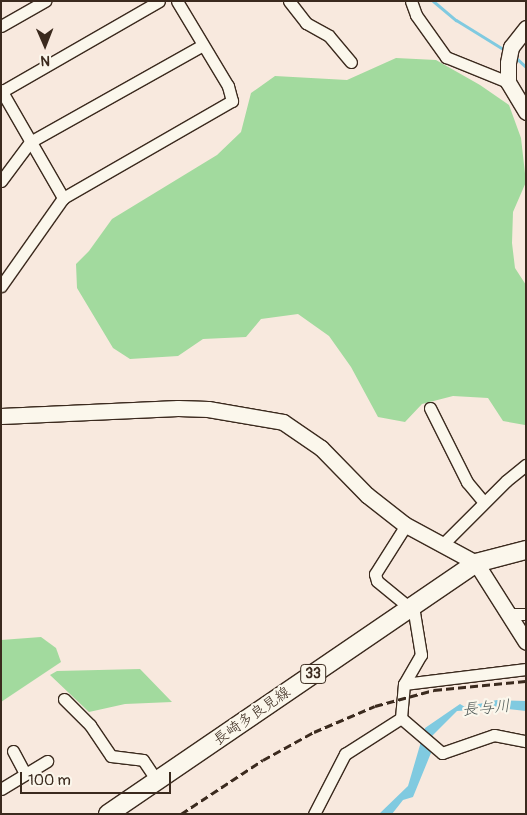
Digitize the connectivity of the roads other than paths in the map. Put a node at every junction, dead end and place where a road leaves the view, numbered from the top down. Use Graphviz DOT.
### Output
graph roads {
  1 [pos="45,1"];
  2 [pos="159,1"];
  3 [pos="178,1"];
  4 [pos="289,1"];
  5 [pos="411,1"];
  6 [pos="1,26"];
  7 [pos="526,28"];
  8 [pos="203,45"];
  9 [pos="351,62"];
  10 [pos="508,82"];
  11 [pos="2,91"];
  12 [pos="526,112"];
  13 [pos="30,142"];
  14 [pos="1,181"];
  15 [pos="63,198"];
  16 [pos="1,286"];
  17 [pos="430,408"];
  18 [pos="1,416"];
  19 [pos="526,465"];
  20 [pos="526,479"];
  21 [pos="506,480"];
  22 [pos="484,502"];
  23 [pos="406,524"];
  24 [pos="443,544"];
  25 [pos="526,550"];
  26 [pos="476,563"];
  27 [pos="411,607"];
  28 [pos="509,614"];
  29 [pos="526,614"];
  30 [pos="526,642"];
  31 [pos="526,669"];
  32 [pos="404,684"];
  33 [pos="64,699"];
  34 [pos="401,718"];
  35 [pos="526,741"];
  36 [pos="13,751"];
  37 [pos="47,761"];
  38 [pos="25,774"];
  39 [pos="157,781"];
  40 [pos="1,789"];
  41 [pos="108,814"];
  42 [pos="314,814"];
  1 -- 6 [label="street"];
  2 -- 11 [label="street"];
  3 -- 8 [label="street"];
  4 -- 9 [label="street"];
  5 -- 10 [label="street"];
  7 -- 10 [label="street"];
  8 -- 13 [label="street"];
  8 -- 15 [label="street"];
  10 -- 12 [label="street"];
  11 -- 13 [label="street"];
  13 -- 14 [label="street"];
  13 -- 15 [label="street"];
  15 -- 16 [label="street"];
  17 -- 22 [label="street"];
  18 -- 23 [label="street"];
  19 -- 21 [label="street"];
  20 -- 21 [label="street"];
  21 -- 22 [label="street"];
  22 -- 24 [label="street"];
  23 -- 24 [label="street"];
  23 -- 27 [label="street"];
  24 -- 26 [label="street"];
  25 -- 26 [label="main road, 長崎多良見線 / 33"];
  26 -- 27 [label="main road, 長崎多良見線 / 33"];
  26 -- 28 [label="street"];
  27 -- 32 [label="street"];
  27 -- 39 [label="main road, 長崎多良見線 / 33"];
  28 -- 29 [label="street"];
  28 -- 30 [label="street"];
  31 -- 32 [label="street"];
  32 -- 34 [label="street"];
  33 -- 39 [label="street"];
  34 -- 35 [label="street"];
  34 -- 42 [label="street"];
  36 -- 38 [label="street"];
  37 -- 38 [label="street"];
  38 -- 40 [label="street"];
  39 -- 41 [label="main road, 長崎多良見線 / 33"];
}
